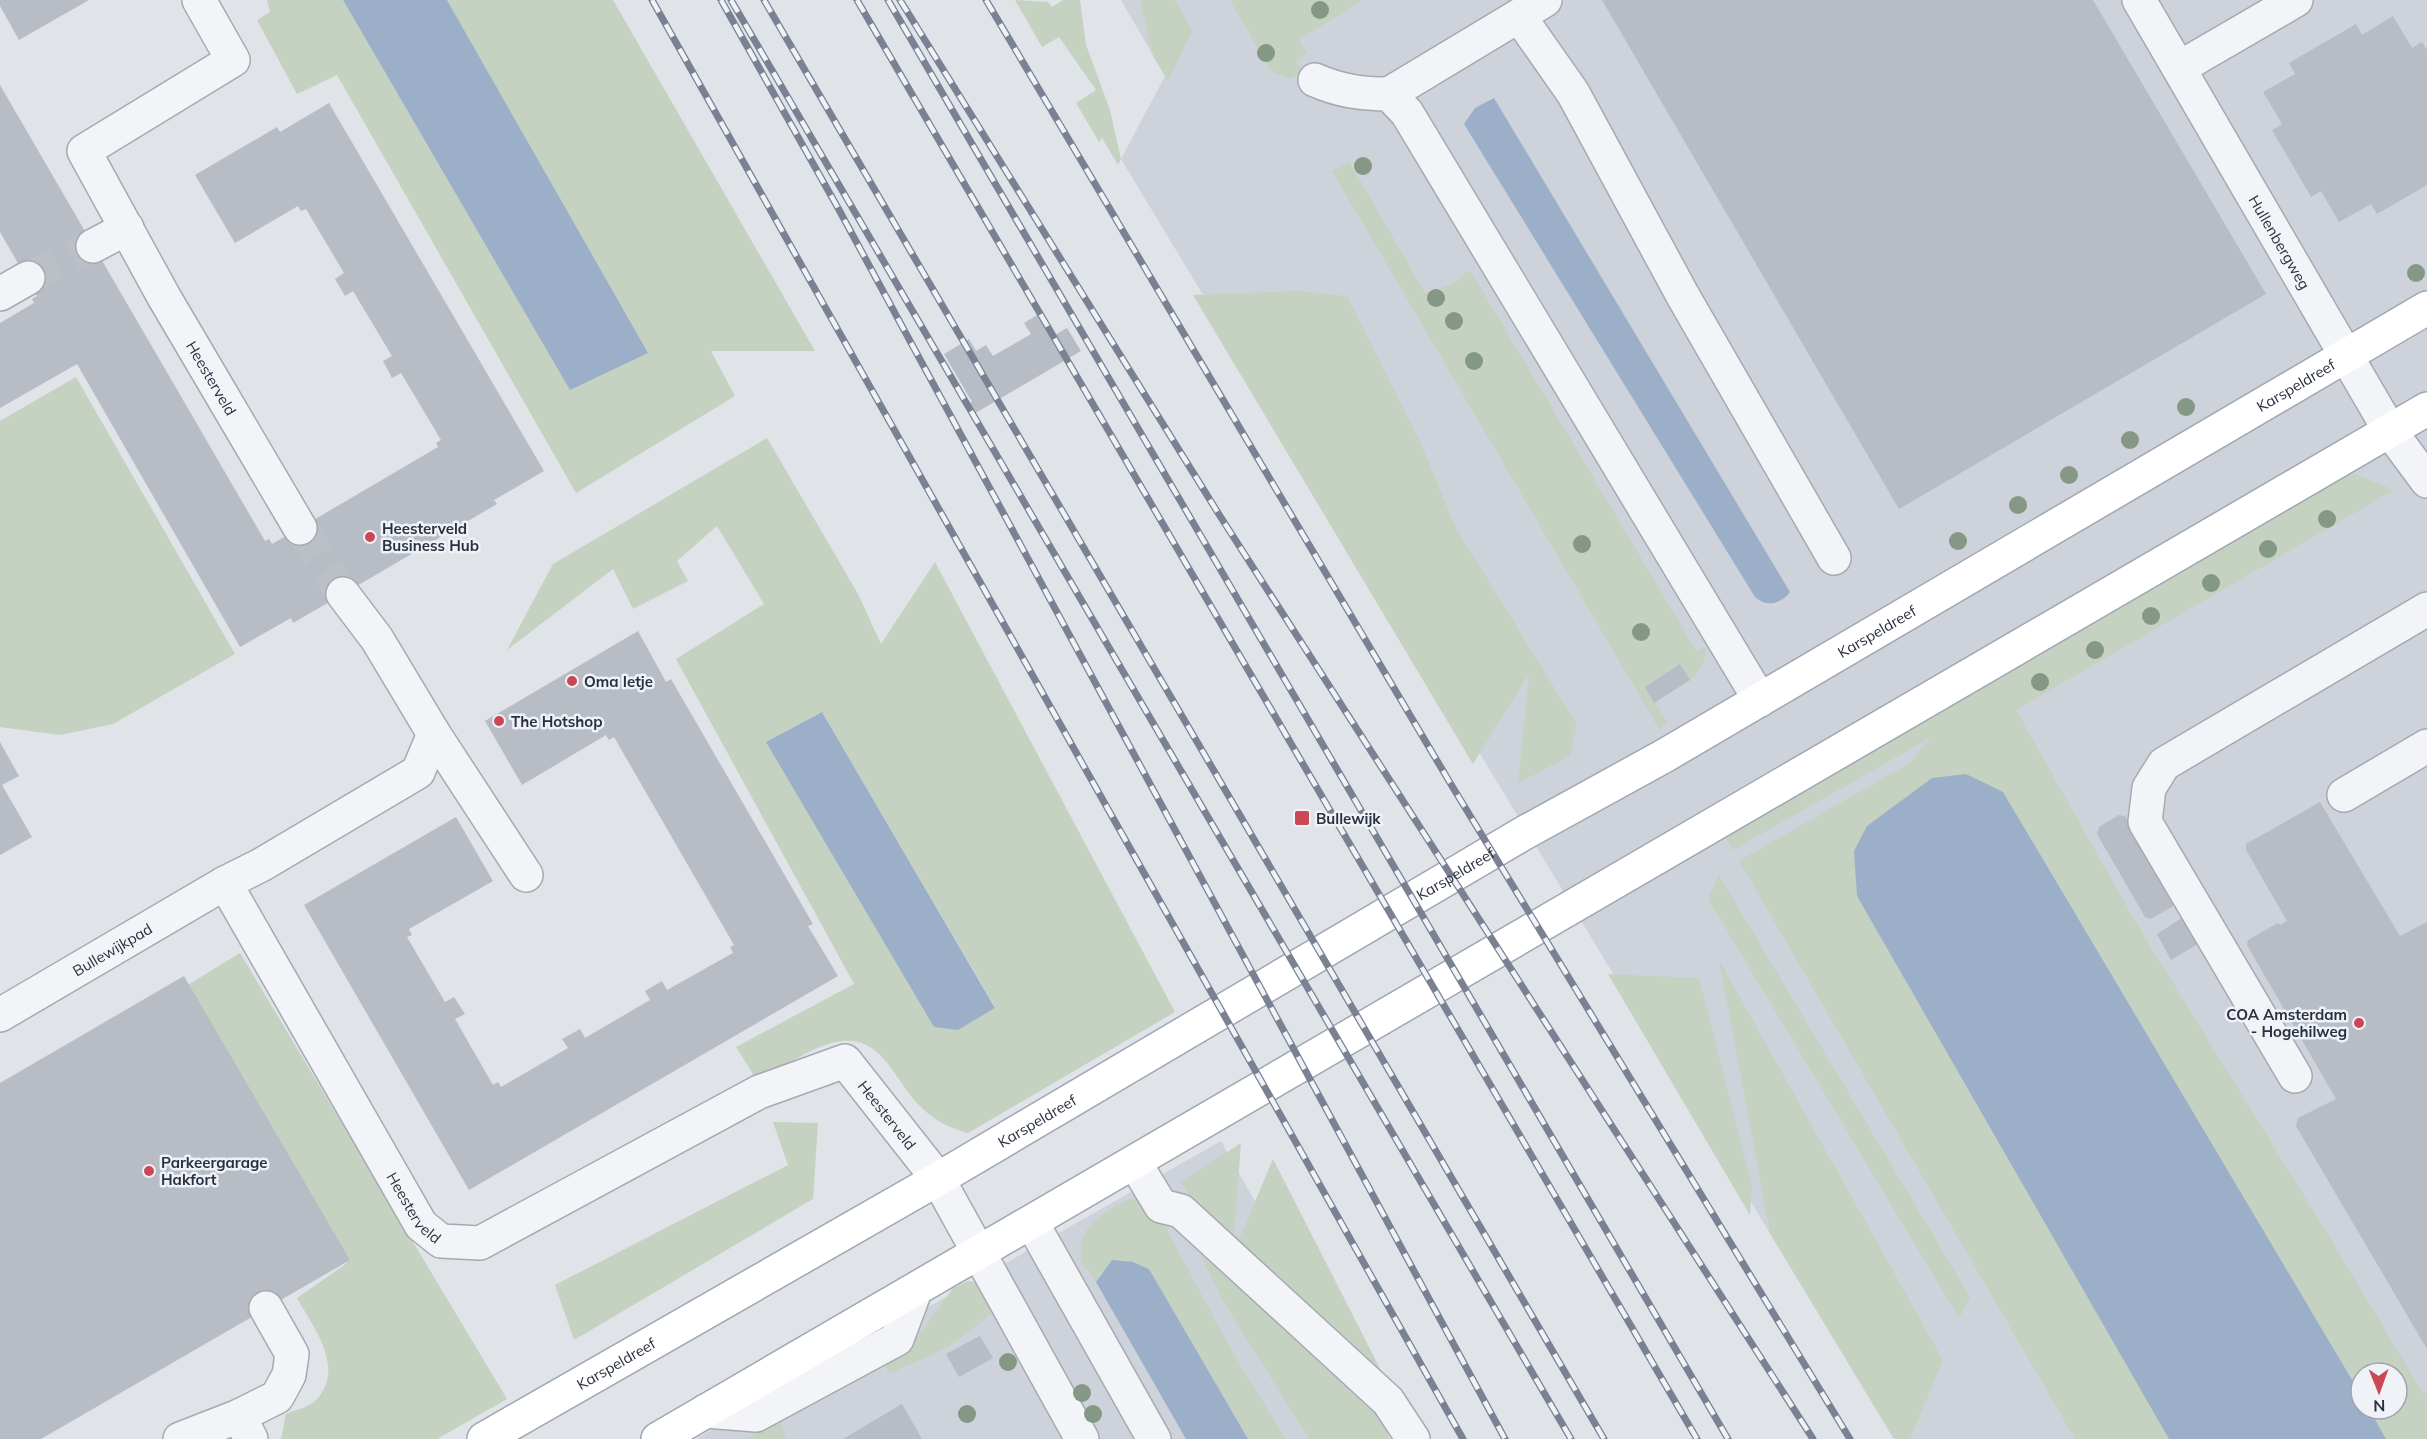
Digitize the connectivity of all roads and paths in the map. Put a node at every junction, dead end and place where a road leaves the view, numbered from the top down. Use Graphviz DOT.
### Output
graph roads {
  1 [pos="199,0"];
  2 [pos="2139,0"];
  3 [pos="2296,0"];
  4 [pos="1532,8"];
  5 [pos="2179,68"];
  6 [pos="1315,80"];
  7 [pos="1389,94"];
  8 [pos="127,228"];
  9 [pos="93,246"];
  10 [pos="2427,308"];
  11 [pos="2346,355"];
  12 [pos="2427,409"];
  13 [pos="2390,431"];
  14 [pos="2427,482"];
  15 [pos="300,528"];
  16 [pos="1834,558"];
  17 [pos="343,594"];
  18 [pos="2427,609"];
  19 [pos="1760,700"];
  20 [pos="434,735"];
  21 [pos="2427,746"];
  22 [pos="2344,795"];
  23 [pos="526,875"];
  24 [pos="225,883"];
  25 [pos="0,1015"];
  26 [pos="2295,1076"];
  27 [pos="1136,1163"];
  28 [pos="938,1179"];
  29 [pos="1032,1223"];
  30 [pos="981,1253"];
  31 [pos="266,1308"];
  32 [pos="245,1428"];
  33 [pos="180,1439"];
  34 [pos="484,1439"];
  35 [pos="658,1439"];
  36 [pos="1082,1439"];
  37 [pos="1154,1439"];
  38 [pos="1413,1439"];
  1 -- 8 [label="street, Heesterveld"];
  2 -- 5 [label="street, Hullenbergweg"];
  3 -- 5 [label="street"];
  4 -- 7 [label="street"];
  4 -- 16 [label="street"];
  5 -- 11 [label="street, Hullenbergweg"];
  6 -- 7 [label="street"];
  7 -- 19 [label="street"];
  8 -- 9 [label="street"];
  8 -- 15 [label="street, Heesterveld"];
  10 -- 11 [label="main road, Karspeldreef"];
  11 -- 13 [label="street, Hullenbergweg"];
  11 -- 19 [label="main road, Karspeldreef"];
  12 -- 13 [label="main road"];
  13 -- 14 [label="street, Hullenbergweg"];
  13 -- 27 [label="main road"];
  17 -- 20 [label="street"];
  18 -- 26 [label="street"];
  19 -- 28 [label="main road, Karspeldreef"];
  20 -- 23 [label="street"];
  20 -- 24 [label="street"];
  21 -- 22 [label="street"];
  24 -- 25 [label="street, Bullewijkpad"];
  24 -- 28 [label="street, Heesterveld"];
  27 -- 29 [label="main road"];
  27 -- 38 [label="street"];
  28 -- 30 [label="street"];
  28 -- 34 [label="main road, Karspeldreef"];
  29 -- 30 [label="main road"];
  29 -- 37 [label="street"];
  30 -- 35 [label="main road"];
  30 -- 36 [label="street"];
  31 -- 32 [label="street"];
  32 -- 33 [label="street"];
}
